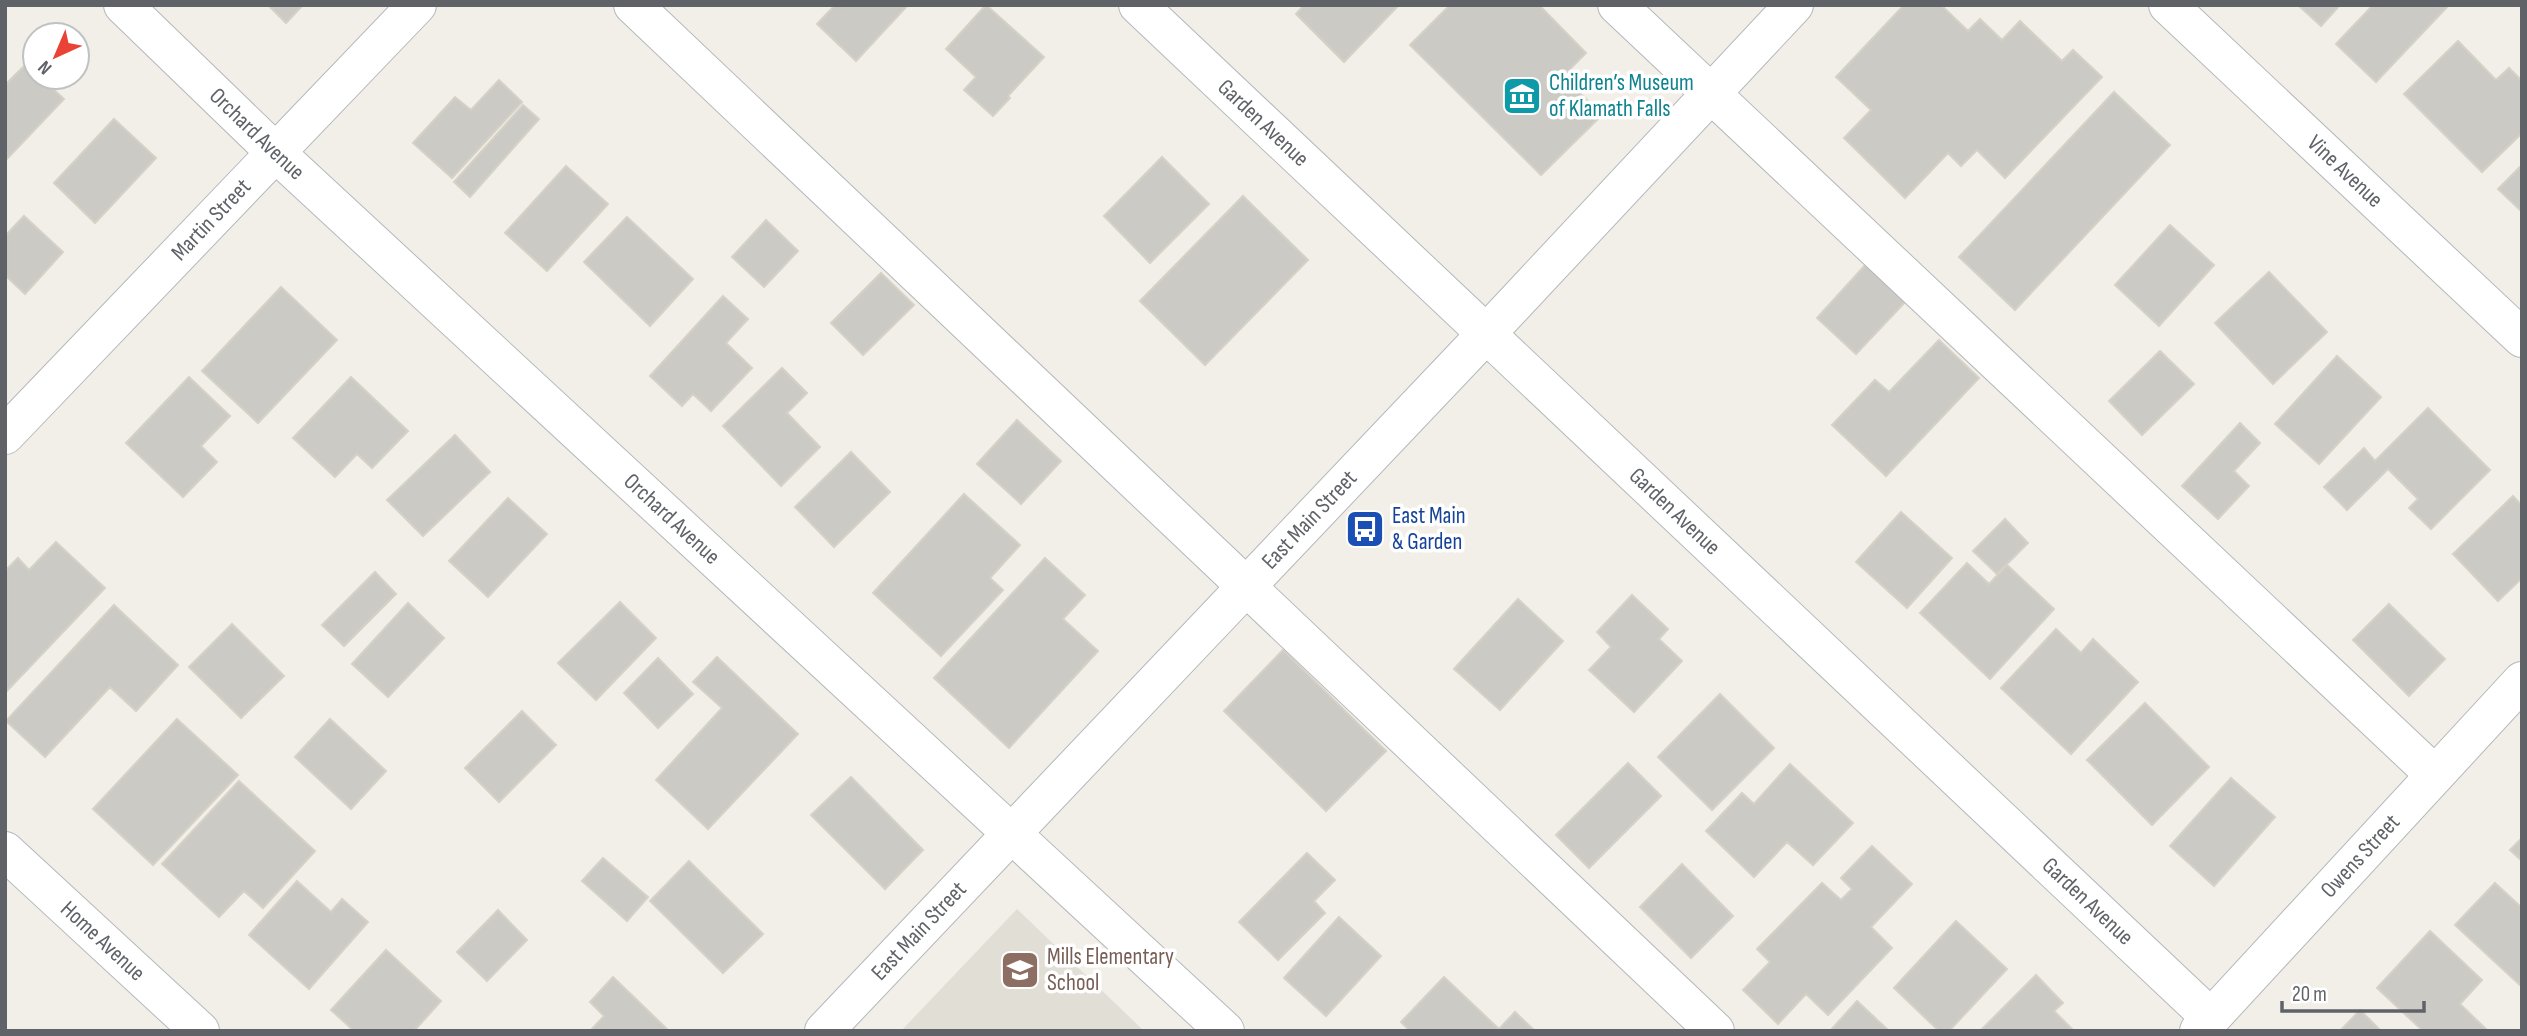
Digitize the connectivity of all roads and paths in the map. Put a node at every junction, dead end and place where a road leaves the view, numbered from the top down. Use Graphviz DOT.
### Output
graph roads {
  1 [pos="123,5"];
  2 [pos="418,5"];
  3 [pos="633,5"];
  4 [pos="1138,5"];
  5 [pos="1617,5"];
  6 [pos="1794,5"];
  7 [pos="2168,5"];
  8 [pos="1711,94"];
  9 [pos="276,153"];
  10 [pos="1486,334"];
  11 [pos="2522,338"];
  12 [pos="5,435"];
  13 [pos="1246,585"];
  14 [pos="2522,681"];
  15 [pos="2435,775"];
  16 [pos="1011,833"];
  17 [pos="5,851"];
  18 [pos="2205,1025"];
  19 [pos="200,1031"];
  20 [pos="824,1031"];
  21 [pos="1225,1031"];
  22 [pos="1715,1031"];
  1 -- 9 [label="street, Orchard Avenue"];
  2 -- 9 [label="street, Martin Street"];
  3 -- 13 [label="street"];
  4 -- 10 [label="street, Garden Avenue"];
  5 -- 8 [label="street"];
  6 -- 8 [label="street, East Main Street"];
  7 -- 11 [label="street, Vine Avenue"];
  8 -- 10 [label="street, East Main Street"];
  8 -- 15 [label="street"];
  9 -- 12 [label="street, Martin Street"];
  9 -- 16 [label="street, Orchard Avenue"];
  10 -- 13 [label="street, East Main Street"];
  10 -- 18 [label="street, Garden Avenue"];
  13 -- 16 [label="street, East Main Street"];
  13 -- 22 [label="street"];
  14 -- 15 [label="street, Owens Street"];
  15 -- 18 [label="street, Owens Street"];
  16 -- 20 [label="street, East Main Street"];
  16 -- 21 [label="street, Orchard Avenue"];
  17 -- 19 [label="street, Home Avenue"];
}
